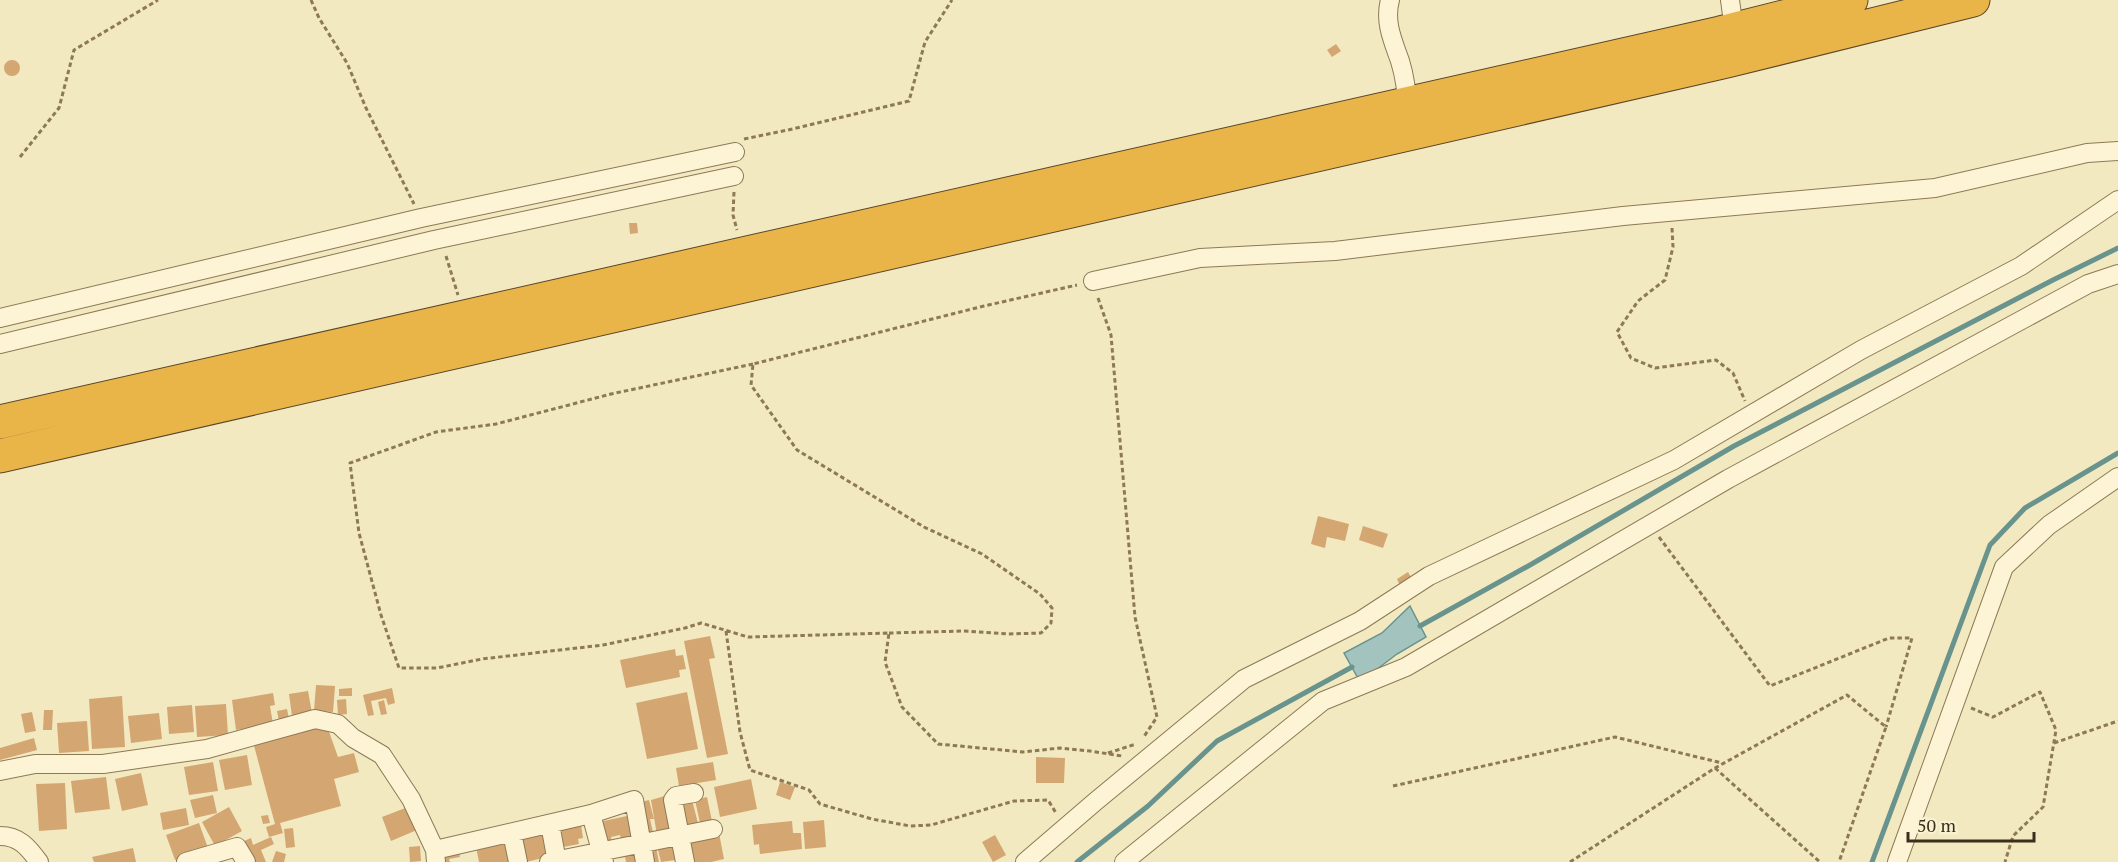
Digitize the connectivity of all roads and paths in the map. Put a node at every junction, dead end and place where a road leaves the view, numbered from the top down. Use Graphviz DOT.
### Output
graph roads {
  1 [pos="158,0"];
  2 [pos="311,0"];
  3 [pos="952,0"];
  4 [pos="1390,0"];
  5 [pos="1851,0"];
  6 [pos="1973,0"];
  7 [pos="1732,15"];
  8 [pos="1407,119"];
  9 [pos="735,152"];
  10 [pos="2118,152"];
  11 [pos="20,157"];
  12 [pos="734,176"];
  13 [pos="2118,200"];
  14 [pos="1671,211"];
  15 [pos="421,218"];
  16 [pos="434,240"];
  17 [pos="742,254"];
  18 [pos="2118,274"];
  19 [pos="1093,281"];
  20 [pos="0,318"];
  21 [pos="458,318"];
  22 [pos="0,344"];
  23 [pos="753,364"];
  24 [pos="1751,414"];
  25 [pos="0,422"];
  26 [pos="0,456"];
  27 [pos="2118,477"];
  28 [pos="1650,525"];
  29 [pos="726,631"];
  30 [pos="889,633"];
  31 [pos="1955,703"];
  32 [pos="2118,721"];
  33 [pos="1886,727"];
  34 [pos="2054,743"];
  35 [pos="1107,753"];
  36 [pos="1145,760"];
  37 [pos="1724,764"];
  38 [pos="1715,768"];
  39 [pos="0,771"];
  40 [pos="1393,786"];
  41 [pos="694,793"];
  42 [pos="591,814"];
  43 [pos="550,824"];
  44 [pos="1065,827"];
  45 [pos="713,829"];
  46 [pos="2,832"];
  47 [pos="512,832"];
  48 [pos="680,834"];
  49 [pos="643,853"];
  50 [pos="435,856"];
  51 [pos="603,857"];
  52 [pos="554,861"];
  53 [pos="39,862"];
  54 [pos="186,862"];
  55 [pos="246,862"];
  56 [pos="518,862"];
  57 [pos="685,862"];
  58 [pos="1025,862"];
  59 [pos="1124,862"];
  60 [pos="1570,862"];
  61 [pos="1820,862"];
  62 [pos="1839,862"];
  63 [pos="1897,862"];
  64 [pos="2005,862"];
  1 -- 11 [label="path"];
  2 -- 15 [label="path"];
  3 -- 9 [label="path"];
  4 -- 8 [label="street"];
  5 -- 7 [label="highway"];
  6 -- 8 [label="highway"];
  7 -- 8 [label="highway"];
  8 -- 17 [label="highway"];
  8 -- 26 [label="highway"];
  9 -- 15 [label="street"];
  10 -- 14 [label="street"];
  12 -- 16 [label="street"];
  12 -- 17 [label="path"];
  13 -- 24 [label="street"];
  14 -- 19 [label="street"];
  14 -- 24 [label="path"];
  15 -- 20 [label="street"];
  16 -- 21 [label="path"];
  16 -- 22 [label="street"];
  17 -- 21 [label="highway"];
  18 -- 28 [label="street"];
  19 -- 23 [label="path"];
  19 -- 35 [label="path"];
  21 -- 25 [label="highway"];
  23 -- 29 [label="path"];
  23 -- 30 [label="path"];
  24 -- 36 [label="street"];
  27 -- 31 [label="street"];
  28 -- 33 [label="path"];
  28 -- 59 [label="street"];
  29 -- 30 [label="path"];
  29 -- 44 [label="path"];
  30 -- 35 [label="path"];
  31 -- 34 [label="path"];
  31 -- 63 [label="street"];
  32 -- 34 [label="path"];
  33 -- 37 [label="path"];
  33 -- 62 [label="path"];
  34 -- 64 [label="path"];
  35 -- 36 [label="path"];
  36 -- 44 [label="street"];
  37 -- 38 [label="path"];
  37 -- 40 [label="path"];
  38 -- 60 [label="path"];
  38 -- 61 [label="path"];
  39 -- 50 [label="street"];
  41 -- 48 [label="street"];
  42 -- 43 [label="street"];
  42 -- 49 [label="street"];
  42 -- 51 [label="street"];
  43 -- 47 [label="street"];
  43 -- 52 [label="street"];
  44 -- 58 [label="street"];
  45 -- 48 [label="street"];
  46 -- 53 [label="street"];
  47 -- 50 [label="street"];
  47 -- 56 [label="street"];
  48 -- 49 [label="street"];
  48 -- 57 [label="street"];
  49 -- 51 [label="street"];
  51 -- 52 [label="street"];
  54 -- 55 [label="street"];
}
